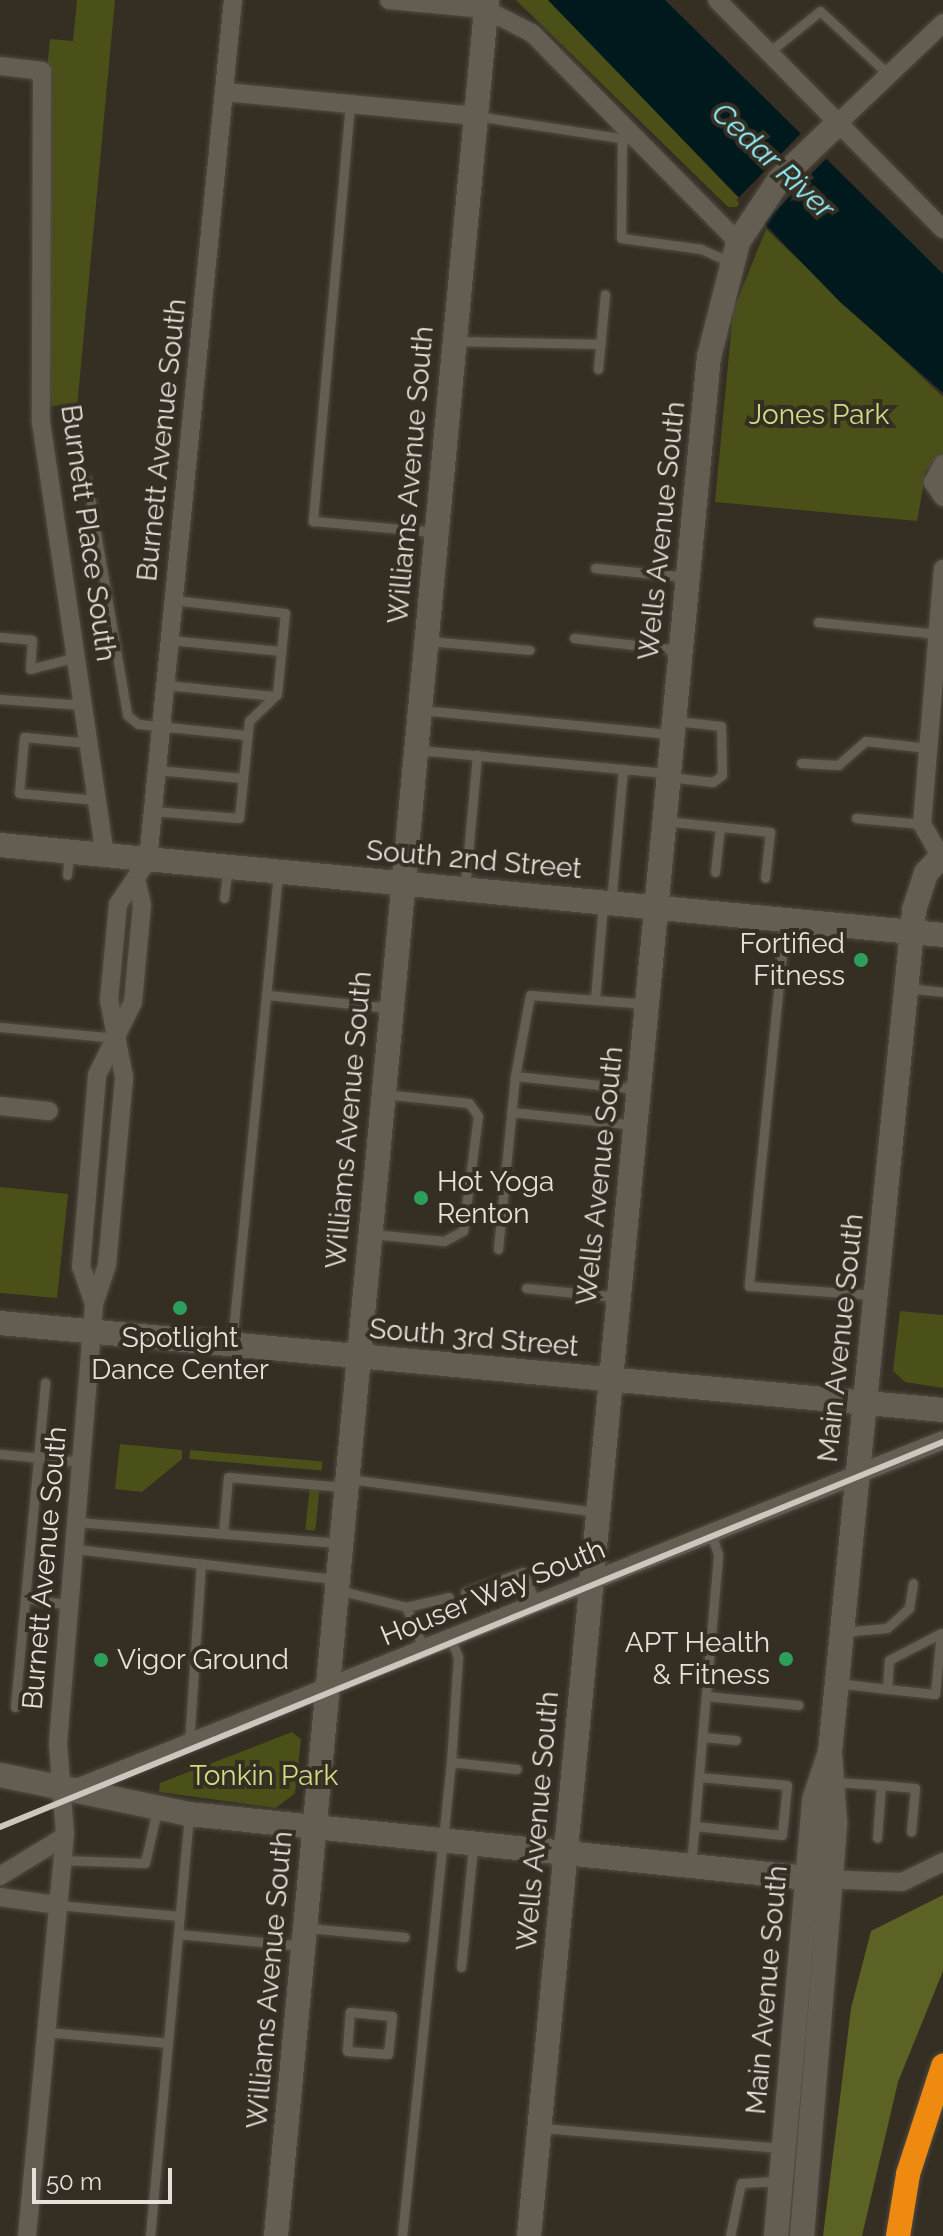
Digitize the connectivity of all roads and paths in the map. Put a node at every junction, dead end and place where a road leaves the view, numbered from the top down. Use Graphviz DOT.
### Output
graph roads {
  1 [pos="233,0"];
  2 [pos="389,0"];
  3 [pos="717,0"];
  4 [pos="486,5"];
  5 [pos="943,23"];
  6 [pos="768,53"];
  7 [pos="0,66"];
  8 [pos="889,75"];
  9 [pos="225,92"];
  10 [pos="350,104"];
  11 [pos="475,116"];
  12 [pos="831,130"];
  13 [pos="628,138"];
  14 [pos="943,229"];
  15 [pos="739,243"];
  16 [pos="605,294"];
  17 [pos="453,340"];
  18 [pos="601,344"];
  19 [pos="598,369"];
  20 [pos="943,464"];
  21 [pos="87,480"];
  22 [pos="943,497"];
  23 [pos="435,532"];
  24 [pos="595,568"];
  25 [pos="943,569"];
  26 [pos="688,577"];
  27 [pos="174,600"];
  28 [pos="942,601"];
  29 [pos="818,622"];
  30 [pos="938,634"];
  31 [pos="0,637"];
  32 [pos="574,638"];
  33 [pos="170,640"];
  34 [pos="425,641"];
  35 [pos="530,650"];
  36 [pos="681,650"];
  37 [pos="281,651"];
  38 [pos="76,657"];
  39 [pos="166,685"];
  40 [pos="275,696"];
  41 [pos="938,697"];
  42 [pos="0,699"];
  43 [pos="83,705"];
  44 [pos="418,710"];
  45 [pos="162,727"];
  46 [pos="673,727"];
  47 [pos="247,735"];
  48 [pos="89,743"];
  49 [pos="928,748"];
  50 [pos="415,750"];
  51 [pos="477,755"];
  52 [pos="801,763"];
  53 [pos="623,769"];
  54 [pos="157,770"];
  55 [pos="669,775"];
  56 [pos="243,778"];
  57 [pos="97,800"];
  58 [pos="153,811"];
  59 [pos="856,818"];
  60 [pos="665,821"];
  61 [pos="922,824"];
  62 [pos="720,827"];
  63 [pos="0,845"];
  64 [pos="105,856"];
  65 [pos="942,856"];
  66 [pos="148,860"];
  67 [pos="228,867"];
  68 [pos="278,872"];
  69 [pos="715,872"];
  70 [pos="765,878"];
  71 [pos="402,884"];
  72 [pos="465,889"];
  73 [pos="224,898"];
  74 [pos="607,903"];
  75 [pos="656,907"];
  76 [pos="785,919"];
  77 [pos="912,931"];
  78 [pos="943,935"];
  79 [pos="906,988"];
  80 [pos="943,992"];
  81 [pos="268,995"];
  82 [pos="595,999"];
  83 [pos="647,1004"];
  84 [pos="390,1008"];
  85 [pos="0,1027"];
  86 [pos="116,1038"];
  87 [pos="515,1076"];
  88 [pos="638,1089"];
  89 [pos="382,1094"];
  90 [pos="0,1106"];
  91 [pos="49,1111"];
  92 [pos="511,1112"];
  93 [pos="635,1125"];
  94 [pos="369,1233"];
  95 [pos="498,1249"];
  96 [pos="526,1288"];
  97 [pos="876,1296"];
  98 [pos="618,1297"];
  99 [pos="94,1304"];
  100 [pos="0,1323"];
  101 [pos="93,1332"];
  102 [pos="232,1345"];
  103 [pos="357,1357"];
  104 [pos="610,1381"];
  105 [pos="45,1382"];
  106 [pos="865,1405"];
  107 [pos="943,1410"];
  108 [pos="943,1440"];
  109 [pos="0,1454"];
  110 [pos="38,1458"];
  111 [pos="83,1462"];
  112 [pos="858,1475"];
  113 [pos="345,1483"];
  114 [pos="597,1512"];
  115 [pos="77,1522"];
  116 [pos="223,1533"];
  117 [pos="711,1534"];
  118 [pos="339,1543"];
  119 [pos="75,1549"];
  120 [pos="201,1563"];
  121 [pos="590,1583"];
  122 [pos="913,1583"];
  123 [pos="335,1584"];
  124 [pos="465,1592"];
  125 [pos="449,1597"];
  126 [pos="25,1598"];
  127 [pos="70,1605"];
  128 [pos="536,1606"];
  129 [pos="406,1607"];
  130 [pos="842,1632"];
  131 [pos="451,1640"];
  132 [pos="425,1651"];
  133 [pos="837,1683"];
  134 [pos="887,1689"];
  135 [pos="324,1692"];
  136 [pos="706,1696"];
  137 [pos="799,1705"];
  138 [pos="15,1707"];
  139 [pos="702,1737"];
  140 [pos="736,1740"];
  141 [pos="189,1746"];
  142 [pos="830,1752"];
  143 [pos="451,1762"];
  144 [pos="517,1769"];
  145 [pos="0,1775"];
  146 [pos="699,1777"];
  147 [pos="835,1782"];
  148 [pos="881,1785"];
  149 [pos="63,1791"];
  150 [pos="157,1808"];
  151 [pos="189,1814"];
  152 [pos="695,1826"];
  153 [pos="314,1827"];
  154 [pos="911,1832"];
  155 [pos="64,1837"];
  156 [pos="877,1838"];
  157 [pos="442,1843"];
  158 [pos="473,1846"];
  159 [pos="565,1856"];
  160 [pos="62,1860"];
  161 [pos="943,1862"];
  162 [pos="691,1867"];
  163 [pos="0,1876"];
  164 [pos="818,1879"];
  165 [pos="0,1897"];
  166 [pos="57,1905"];
  167 [pos="180,1916"];
  168 [pos="178,1934"];
  169 [pos="304,1937"];
  170 [pos="405,1937"];
  171 [pos="461,1967"];
  172 [pos="392,2016"];
  173 [pos="45,2032"];
  174 [pos="168,2043"];
  175 [pos="943,2066"];
  176 [pos="539,2128"];
  177 [pos="784,2148"];
  178 [pos="782,2181"];
  179 [pos="27,2236"];
  180 [pos="150,2236"];
  181 [pos="276,2236"];
  182 [pos="402,2236"];
  183 [pos="529,2236"];
  184 [pos="730,2236"];
  185 [pos="776,2236"];
  186 [pos="802,2236"];
  187 [pos="898,2236"];
  1 -- 9 [label="street, Burnett Avenue South"];
  2 -- 4 [label="street"];
  3 -- 6 [label="street"];
  4 -- 11 [label="street, Williams Avenue South"];
  4 -- 13 [label="street"];
  5 -- 8 [label="street"];
  6 -- 8 [label="lane"];
  6 -- 12 [label="street"];
  7 -- 38 [label="street, Burnett Place South"];
  8 -- 12 [label="street"];
  9 -- 10 [label="street"];
  9 -- 27 [label="street, Burnett Avenue South"];
  10 -- 11 [label="street"];
  10 -- 23 [label="lane"];
  11 -- 13 [label="lane"];
  11 -- 17 [label="street, Williams Avenue South"];
  12 -- 14 [label="street"];
  12 -- 15 [label="street"];
  13 -- 15 [label="street"];
  13 -- 15 [label="lane"];
  15 -- 26 [label="street, Wells Avenue South"];
  16 -- 18 [label="lane"];
  17 -- 18 [label="lane"];
  17 -- 23 [label="street, Williams Avenue South"];
  18 -- 19 [label="lane"];
  20 -- 22 [label="street"];
  21 -- 45 [label="lane"];
  23 -- 34 [label="street, Williams Avenue South"];
  24 -- 26 [label="lane"];
  25 -- 28 [label="street"];
  26 -- 36 [label="street, Wells Avenue South"];
  27 -- 33 [label="street, Burnett Avenue South"];
  27 -- 37 [label="lane"];
  28 -- 30 [label="street"];
  29 -- 30 [label="lane"];
  30 -- 41 [label="street"];
  31 -- 38 [label="lane"];
  32 -- 36 [label="lane"];
  33 -- 37 [label="lane"];
  33 -- 39 [label="street, Burnett Avenue South"];
  34 -- 35 [label="lane"];
  34 -- 44 [label="street, Williams Avenue South"];
  36 -- 46 [label="street, Wells Avenue South"];
  37 -- 40 [label="lane"];
  38 -- 43 [label="street, Burnett Place South"];
  39 -- 40 [label="lane"];
  39 -- 45 [label="street, Burnett Avenue South"];
  40 -- 47 [label="lane"];
  41 -- 49 [label="street"];
  42 -- 43 [label="lane"];
  43 -- 48 [label="street, Burnett Place South"];
  44 -- 46 [label="lane"];
  44 -- 50 [label="street, Williams Avenue South"];
  45 -- 47 [label="lane"];
  45 -- 54 [label="street, Burnett Avenue South"];
  46 -- 55 [label="street, Wells Avenue South"];
  46 -- 55 [label="lane"];
  47 -- 56 [label="lane"];
  48 -- 57 [label="street, Burnett Place South"];
  48 -- 57 [label="lane"];
  49 -- 52 [label="lane"];
  49 -- 61 [label="street"];
  50 -- 51 [label="lane"];
  50 -- 71 [label="street, Williams Avenue South"];
  51 -- 53 [label="lane"];
  51 -- 72 [label="lane"];
  53 -- 55 [label="lane"];
  53 -- 74 [label="lane"];
  54 -- 56 [label="lane"];
  54 -- 58 [label="street, Burnett Avenue South"];
  55 -- 60 [label="street, Wells Avenue South"];
  56 -- 58 [label="lane"];
  57 -- 64 [label="street, Burnett Place South"];
  58 -- 66 [label="street, Burnett Avenue South"];
  59 -- 61 [label="lane"];
  60 -- 62 [label="lane"];
  60 -- 75 [label="street, Wells Avenue South"];
  61 -- 65 [label="street"];
  62 -- 69 [label="lane"];
  62 -- 70 [label="lane"];
  63 -- 64 [label="street, South 2nd Street"];
  64 -- 66 [label="street, South 2nd Street"];
  65 -- 77 [label="street, Main Avenue South"];
  66 -- 67 [label="street, South 2nd Street"];
  66 -- 86 [label="street, Burnett Avenue South"];
  67 -- 68 [label="street, South 2nd Street"];
  67 -- 73 [label="lane"];
  68 -- 71 [label="street, South 2nd Street"];
  68 -- 81 [label="lane"];
  71 -- 72 [label="street, South 2nd Street"];
  71 -- 84 [label="street, Williams Avenue South"];
  72 -- 74 [label="street, South 2nd Street"];
  74 -- 75 [label="street, South 2nd Street"];
  74 -- 82 [label="lane"];
  75 -- 76 [label="street, South 2nd Street"];
  75 -- 83 [label="street, Wells Avenue South"];
  76 -- 77 [label="street, South 2nd Street"];
  76 -- 97 [label="lane"];
  77 -- 78 [label="street, South 2nd Street"];
  77 -- 79 [label="street, Main Avenue South"];
  79 -- 80 [label="lane"];
  79 -- 97 [label="street, Main Avenue South"];
  81 -- 84 [label="lane"];
  81 -- 102 [label="lane"];
  82 -- 83 [label="lane"];
  82 -- 87 [label="lane"];
  83 -- 88 [label="street, Wells Avenue South"];
  84 -- 89 [label="street, Williams Avenue South"];
  85 -- 86 [label="lane"];
  86 -- 99 [label="street, Burnett Avenue South"];
  86 -- 99 [label="street, Burnett Avenue South"];
  87 -- 88 [label="lane"];
  87 -- 92 [label="lane"];
  88 -- 93 [label="street, Wells Avenue South"];
  89 -- 94 [label="street, Williams Avenue South"];
  89 -- 94 [label="lane"];
  90 -- 91 [label="street"];
  92 -- 93 [label="lane"];
  92 -- 95 [label="lane"];
  93 -- 98 [label="street, Wells Avenue South"];
  94 -- 103 [label="street, Williams Avenue South"];
  96 -- 98 [label="lane"];
  97 -- 106 [label="street, Main Avenue South"];
  98 -- 104 [label="street, Wells Avenue South"];
  99 -- 101 [label="street, Burnett Avenue South"];
  100 -- 101 [label="street, South 3rd Street"];
  101 -- 102 [label="street, South 3rd Street"];
  101 -- 111 [label="street, Burnett Avenue South"];
  102 -- 103 [label="street, South 3rd Street"];
  103 -- 104 [label="street, South 3rd Street"];
  103 -- 113 [label="street, Williams Avenue South"];
  104 -- 106 [label="street, South 3rd Street"];
  104 -- 114 [label="street, Wells Avenue South"];
  105 -- 110 [label="lane"];
  106 -- 107 [label="street, South 3rd Street"];
  106 -- 112 [label="street, Main Avenue South"];
  108 -- 112 [label="street, Houser Way South"];
  109 -- 110 [label="lane"];
  110 -- 111 [label="lane"];
  110 -- 126 [label="lane"];
  111 -- 115 [label="street, Burnett Avenue South"];
  112 -- 117 [label="street, Houser Way South"];
  112 -- 130 [label="street, Main Avenue South"];
  113 -- 114 [label="lane"];
  113 -- 116 [label="lane"];
  113 -- 118 [label="street, Williams Avenue South"];
  114 -- 121 [label="street, Wells Avenue South"];
  115 -- 116 [label="lane"];
  115 -- 119 [label="street, Burnett Avenue South"];
  116 -- 118 [label="lane"];
  117 -- 121 [label="street, Houser Way South"];
  117 -- 136 [label="lane"];
  118 -- 123 [label="street, Williams Avenue South"];
  119 -- 120 [label="lane"];
  119 -- 127 [label="street, Burnett Avenue South"];
  120 -- 123 [label="lane"];
  120 -- 141 [label="lane"];
  121 -- 128 [label="street, Houser Way South"];
  121 -- 159 [label="street, Wells Avenue South"];
  122 -- 130 [label="lane"];
  123 -- 129 [label="lane"];
  123 -- 135 [label="street, Williams Avenue South"];
  124 -- 128 [label="lane"];
  125 -- 129 [label="lane"];
  126 -- 127 [label="lane"];
  126 -- 138 [label="lane"];
  127 -- 149 [label="street, Burnett Avenue South"];
  128 -- 131 [label="street, Houser Way South"];
  129 -- 132 [label="lane"];
  130 -- 133 [label="street, Main Avenue South"];
  131 -- 132 [label="street, Houser Way South"];
  131 -- 143 [label="lane"];
  132 -- 135 [label="street, Houser Way South"];
  133 -- 134 [label="lane"];
  133 -- 142 [label="street, Main Avenue South"];
  134 -- 134 [label="lane"];
  135 -- 141 [label="street, Houser Way South"];
  135 -- 153 [label="street, Williams Avenue South"];
  136 -- 137 [label="lane"];
  136 -- 139 [label="lane"];
  139 -- 140 [label="lane"];
  139 -- 146 [label="lane"];
  141 -- 149 [label="street, Houser Way South"];
  142 -- 147 [label="street, Main Avenue South"];
  142 -- 164 [label="street, Main Avenue South"];
  143 -- 144 [label="lane"];
  143 -- 157 [label="lane"];
  145 -- 149 [label="street"];
  146 -- 152 [label="lane"];
  146 -- 152 [label="lane"];
  147 -- 148 [label="lane"];
  147 -- 164 [label="street, Main Avenue South"];
  148 -- 154 [label="lane"];
  148 -- 156 [label="lane"];
  149 -- 150 [label="street"];
  149 -- 155 [label="street, Burnett Avenue South"];
  150 -- 151 [label="street"];
  150 -- 160 [label="lane"];
  151 -- 153 [label="street"];
  151 -- 167 [label="lane"];
  152 -- 162 [label="lane"];
  153 -- 157 [label="street"];
  153 -- 169 [label="street, Williams Avenue South"];
  155 -- 160 [label="street, Burnett Avenue South"];
  155 -- 163 [label="street"];
  157 -- 158 [label="street"];
  157 -- 182 [label="lane"];
  158 -- 159 [label="street"];
  158 -- 171 [label="lane"];
  159 -- 162 [label="street"];
  159 -- 176 [label="street, Wells Avenue South"];
  160 -- 166 [label="street, Burnett Avenue South"];
  161 -- 164 [label="street"];
  162 -- 164 [label="street"];
  164 -- 177 [label="street, Main Avenue South"];
  164 -- 186 [label="street, Main Avenue South"];
  165 -- 166 [label="street"];
  166 -- 167 [label="lane"];
  166 -- 173 [label="street, Burnett Avenue South"];
  167 -- 168 [label="lane"];
  168 -- 169 [label="lane"];
  168 -- 174 [label="lane"];
  169 -- 170 [label="lane"];
  169 -- 181 [label="street, Williams Avenue South"];
  172 -- 172 [label="lane"];
  173 -- 174 [label="lane"];
  173 -- 179 [label="street, Burnett Avenue South"];
  174 -- 180 [label="lane"];
  175 -- 187 [label="highway"];
  176 -- 177 [label="lane"];
  176 -- 183 [label="street, Wells Avenue South"];
  177 -- 178 [label="street, Main Avenue South"];
  178 -- 184 [label="lane"];
  178 -- 185 [label="street, Main Avenue South"];
}
